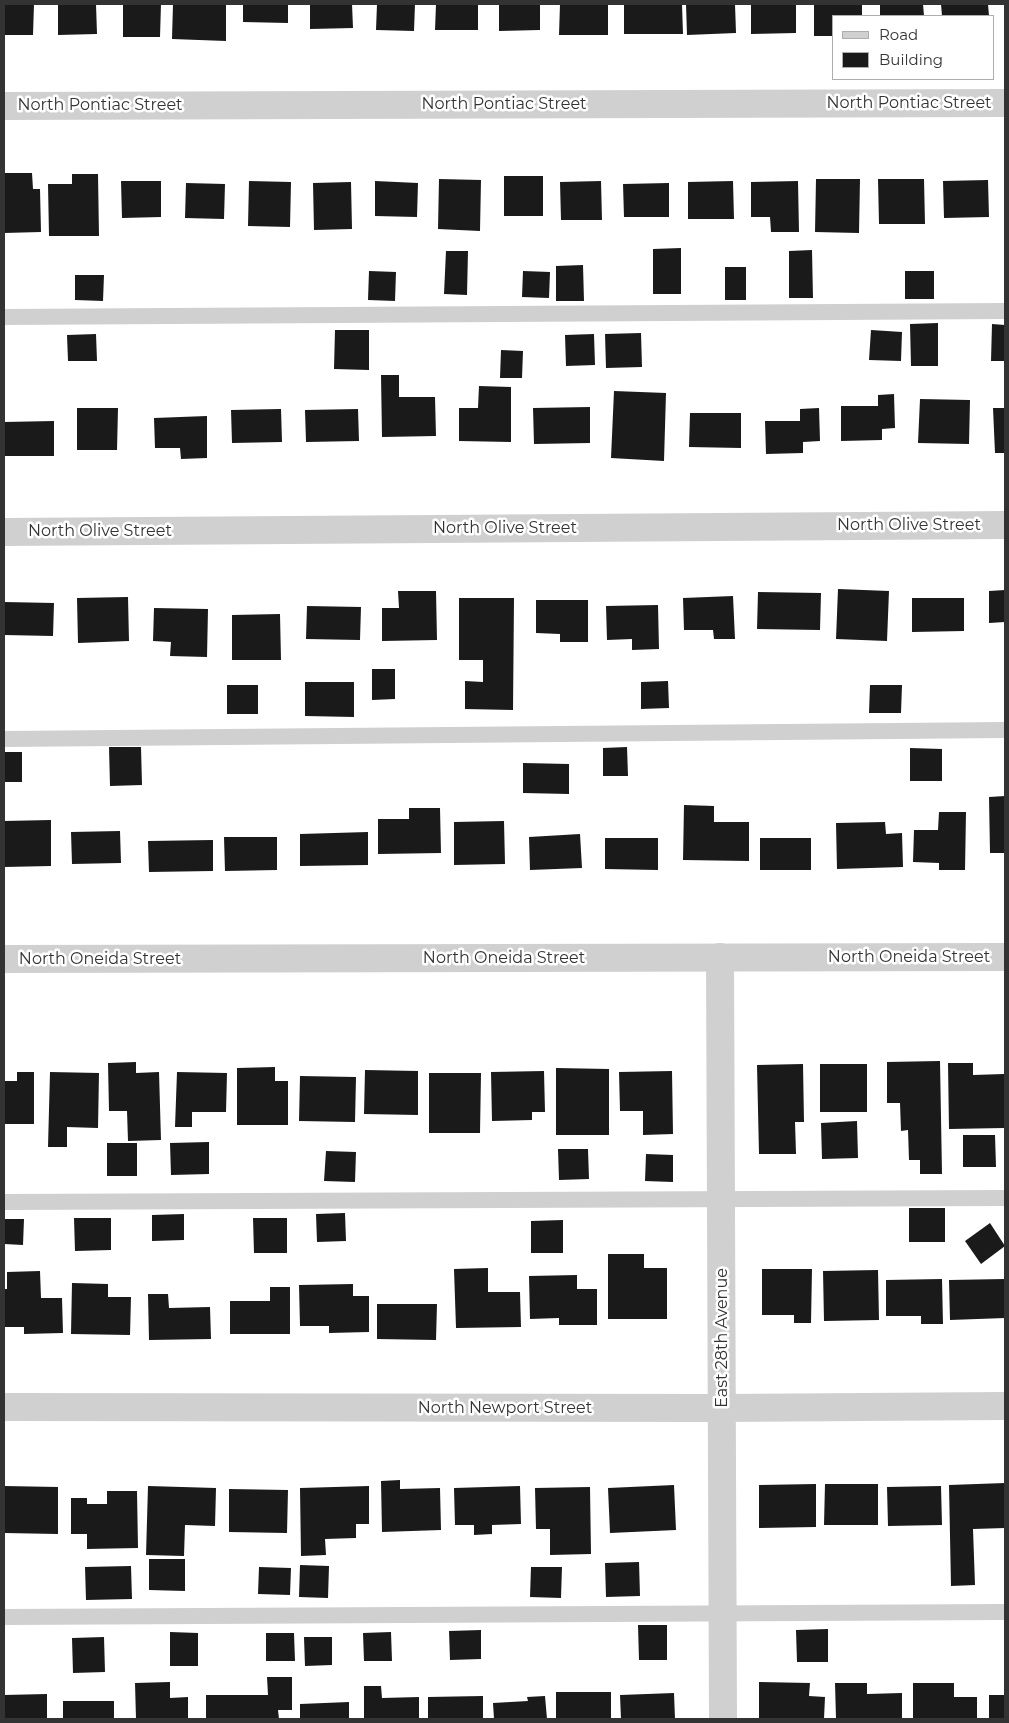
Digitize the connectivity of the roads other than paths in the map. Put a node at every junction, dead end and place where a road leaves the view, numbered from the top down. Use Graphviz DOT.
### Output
graph roads {
  1 [pos="1005,103"];
  2 [pos="4,106"];
  3 [pos="1005,311"];
  4 [pos="4,317"];
  5 [pos="1005,525"];
  6 [pos="4,532"];
  7 [pos="1005,730"];
  8 [pos="4,738"];
  9 [pos="720,957"];
  10 [pos="1005,957"];
  11 [pos="4,959"];
  12 [pos="1005,1198"];
  13 [pos="721,1199"];
  14 [pos="4,1202"];
  15 [pos="1005,1406"];
  16 [pos="4,1407"];
  17 [pos="722,1408"];
  18 [pos="1005,1612"];
  19 [pos="722,1614"];
  20 [pos="4,1617"];
  21 [pos="723,1719"];
  1 -- 2 [label="street, North Pontiac Street"];
  3 -- 4 [label="lane"];
  5 -- 6 [label="street, North Olive Street"];
  7 -- 8 [label="lane"];
  9 -- 10 [label="street, North Oneida Street"];
  9 -- 11 [label="street, North Oneida Street"];
  9 -- 13 [label="street, East 28th Avenue"];
  12 -- 13 [label="lane"];
  13 -- 14 [label="lane"];
  13 -- 17 [label="street, East 28th Avenue"];
  15 -- 17 [label="street, North Newport Street"];
  16 -- 17 [label="street, North Newport Street"];
  17 -- 19 [label="street, East 28th Avenue"];
  18 -- 19 [label="lane"];
  19 -- 20 [label="lane"];
  19 -- 21 [label="street, East 28th Avenue"];
}
